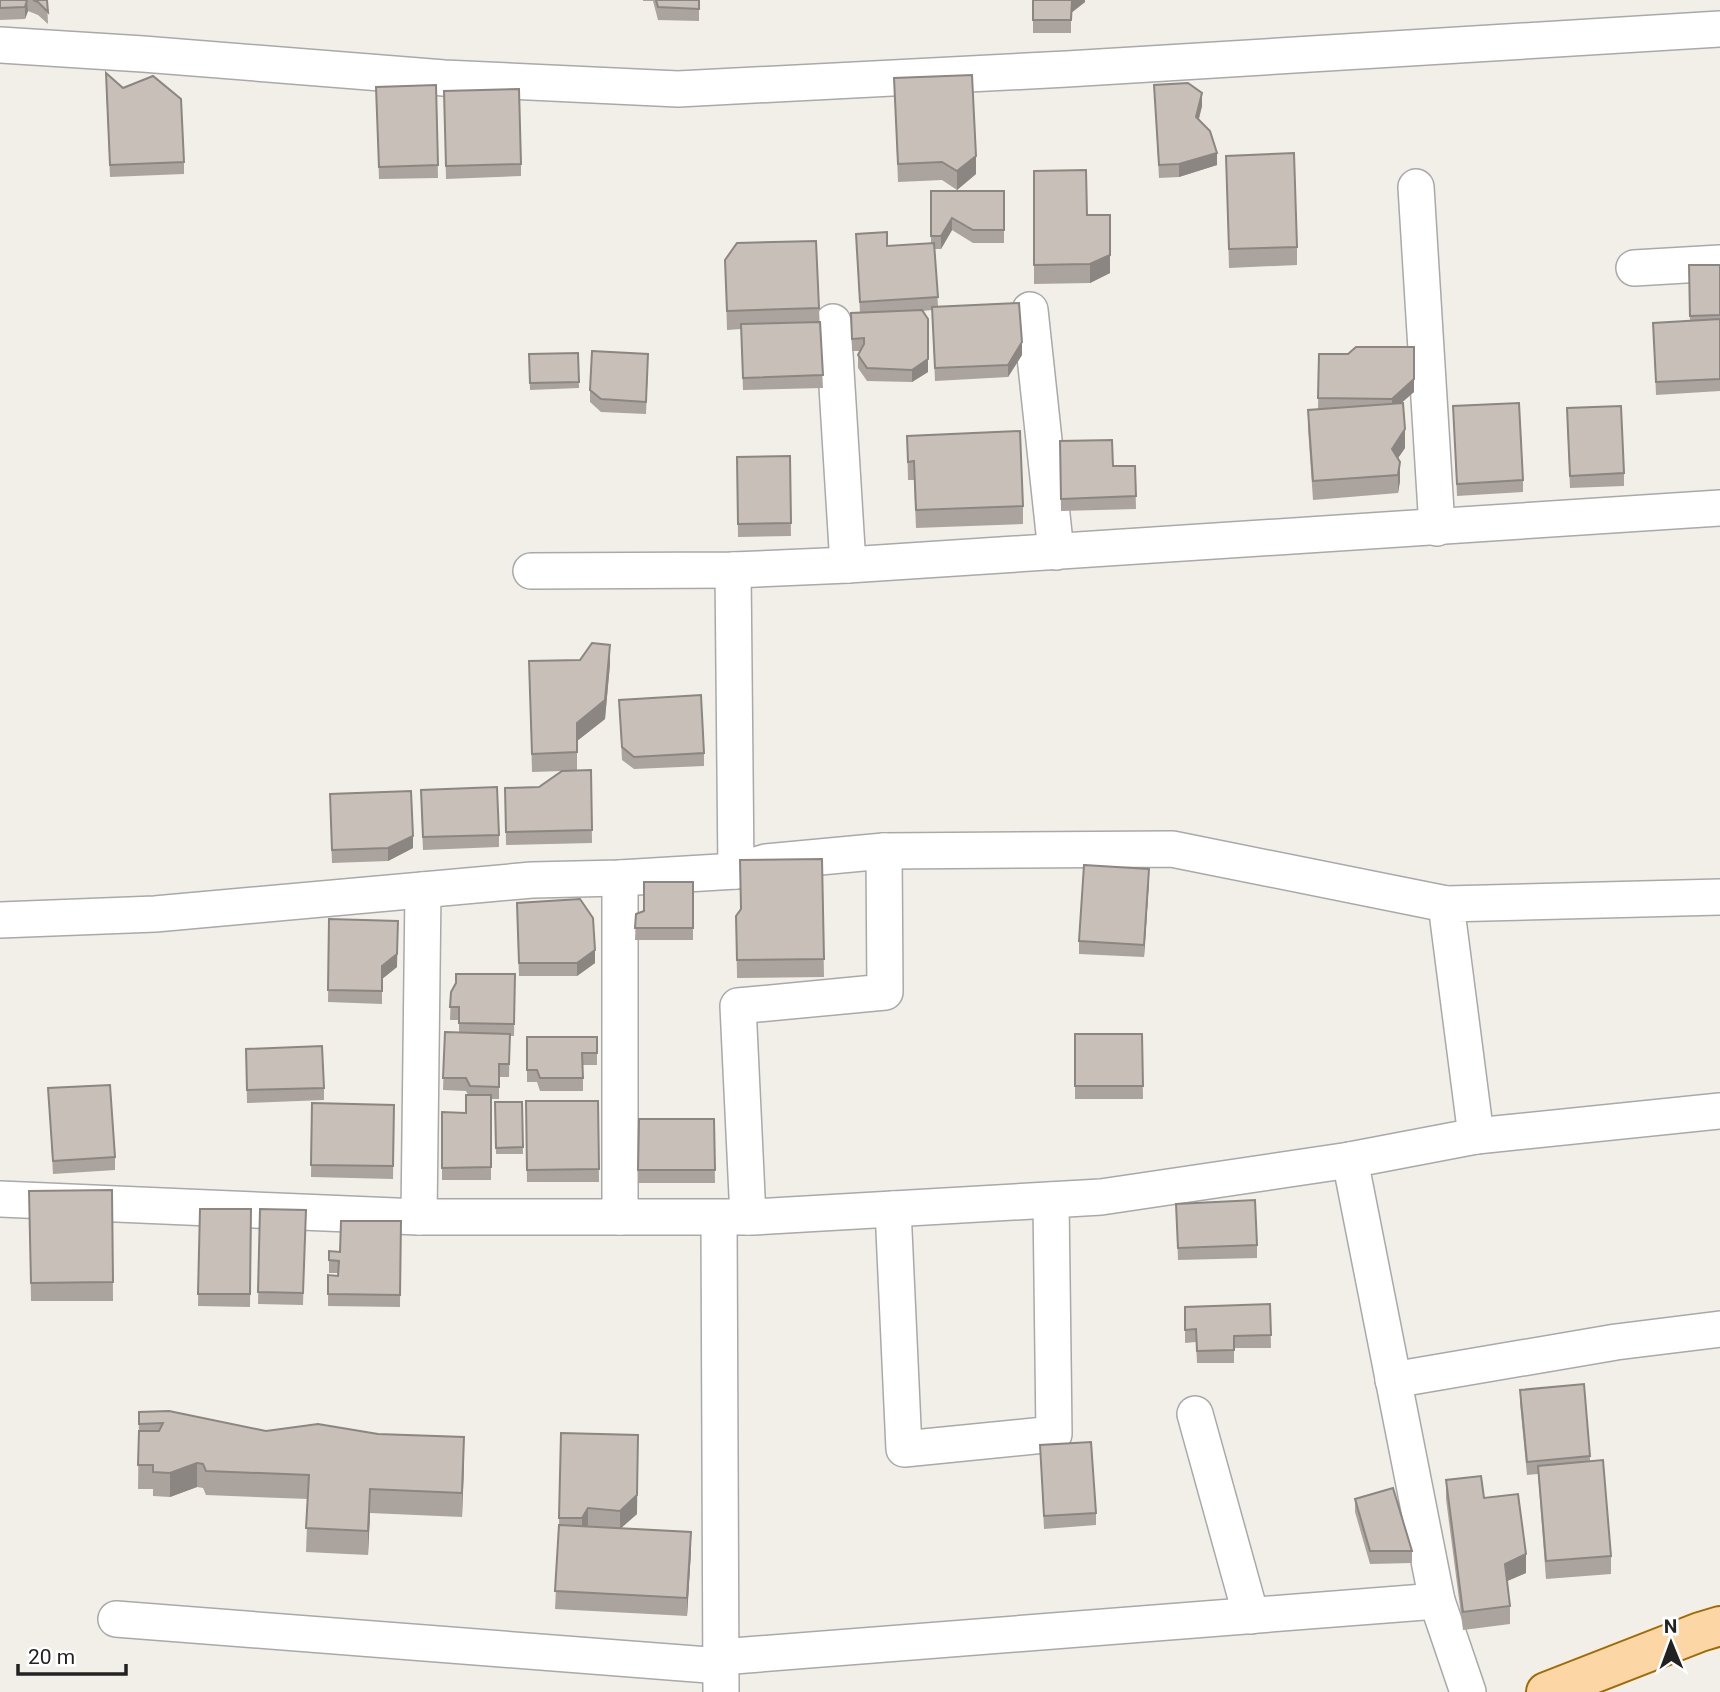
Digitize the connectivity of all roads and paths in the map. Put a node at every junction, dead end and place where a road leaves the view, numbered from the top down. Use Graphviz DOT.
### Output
graph roads {
  1 [pos="1720,29"];
  2 [pos="0,45"];
  3 [pos="1416,187"];
  4 [pos="1720,263"];
  5 [pos="1634,268"];
  6 [pos="1030,310"];
  7 [pos="834,322"];
  8 [pos="1720,508"];
  9 [pos="1437,528"];
  10 [pos="1056,552"];
  11 [pos="848,565"];
  12 [pos="733,570"];
  13 [pos="531,571"];
  14 [pos="884,851"];
  15 [pos="736,871"];
  16 [pos="620,878"];
  17 [pos="423,890"];
  18 [pos="1720,897"];
  19 [pos="1446,904"];
  20 [pos="0,920"];
  21 [pos="1720,1111"];
  22 [pos="1476,1136"];
  23 [pos="1350,1160"];
  24 [pos="0,1199"];
  25 [pos="1051,1200"];
  26 [pos="892,1209"];
  27 [pos="419,1217"];
  28 [pos="620,1217"];
  29 [pos="733,1217"];
  30 [pos="1720,1329"];
  31 [pos="1393,1380"];
  32 [pos="1195,1414"];
  33 [pos="1437,1601"];
  34 [pos="1251,1616"];
  35 [pos="116,1619"];
  36 [pos="1720,1626"];
  37 [pos="721,1672"];
  38 [pos="1468,1692"];
  39 [pos="1546,1692"];
  1 -- 2 [label="street"];
  3 -- 9 [label="street"];
  4 -- 5 [label="street"];
  6 -- 10 [label="street"];
  7 -- 11 [label="street"];
  8 -- 9 [label="street"];
  9 -- 10 [label="street"];
  10 -- 11 [label="street"];
  11 -- 12 [label="street"];
  12 -- 13 [label="street"];
  12 -- 15 [label="street"];
  14 -- 15 [label="street"];
  14 -- 19 [label="street"];
  14 -- 29 [label="street"];
  15 -- 16 [label="street"];
  16 -- 17 [label="street"];
  16 -- 28 [label="street"];
  17 -- 20 [label="street"];
  17 -- 27 [label="street"];
  18 -- 19 [label="street"];
  19 -- 22 [label="street"];
  21 -- 22 [label="street"];
  22 -- 23 [label="street"];
  23 -- 25 [label="street"];
  23 -- 31 [label="street"];
  24 -- 27 [label="street"];
  25 -- 26 [label="street"];
  25 -- 26 [label="street"];
  26 -- 29 [label="street"];
  27 -- 28 [label="street"];
  28 -- 29 [label="street"];
  29 -- 37 [label="street"];
  30 -- 31 [label="street"];
  31 -- 33 [label="street"];
  32 -- 34 [label="street"];
  33 -- 34 [label="street"];
  33 -- 38 [label="street"];
  34 -- 37 [label="street"];
  35 -- 37 [label="street"];
  36 -- 39 [label="main road"];
}
